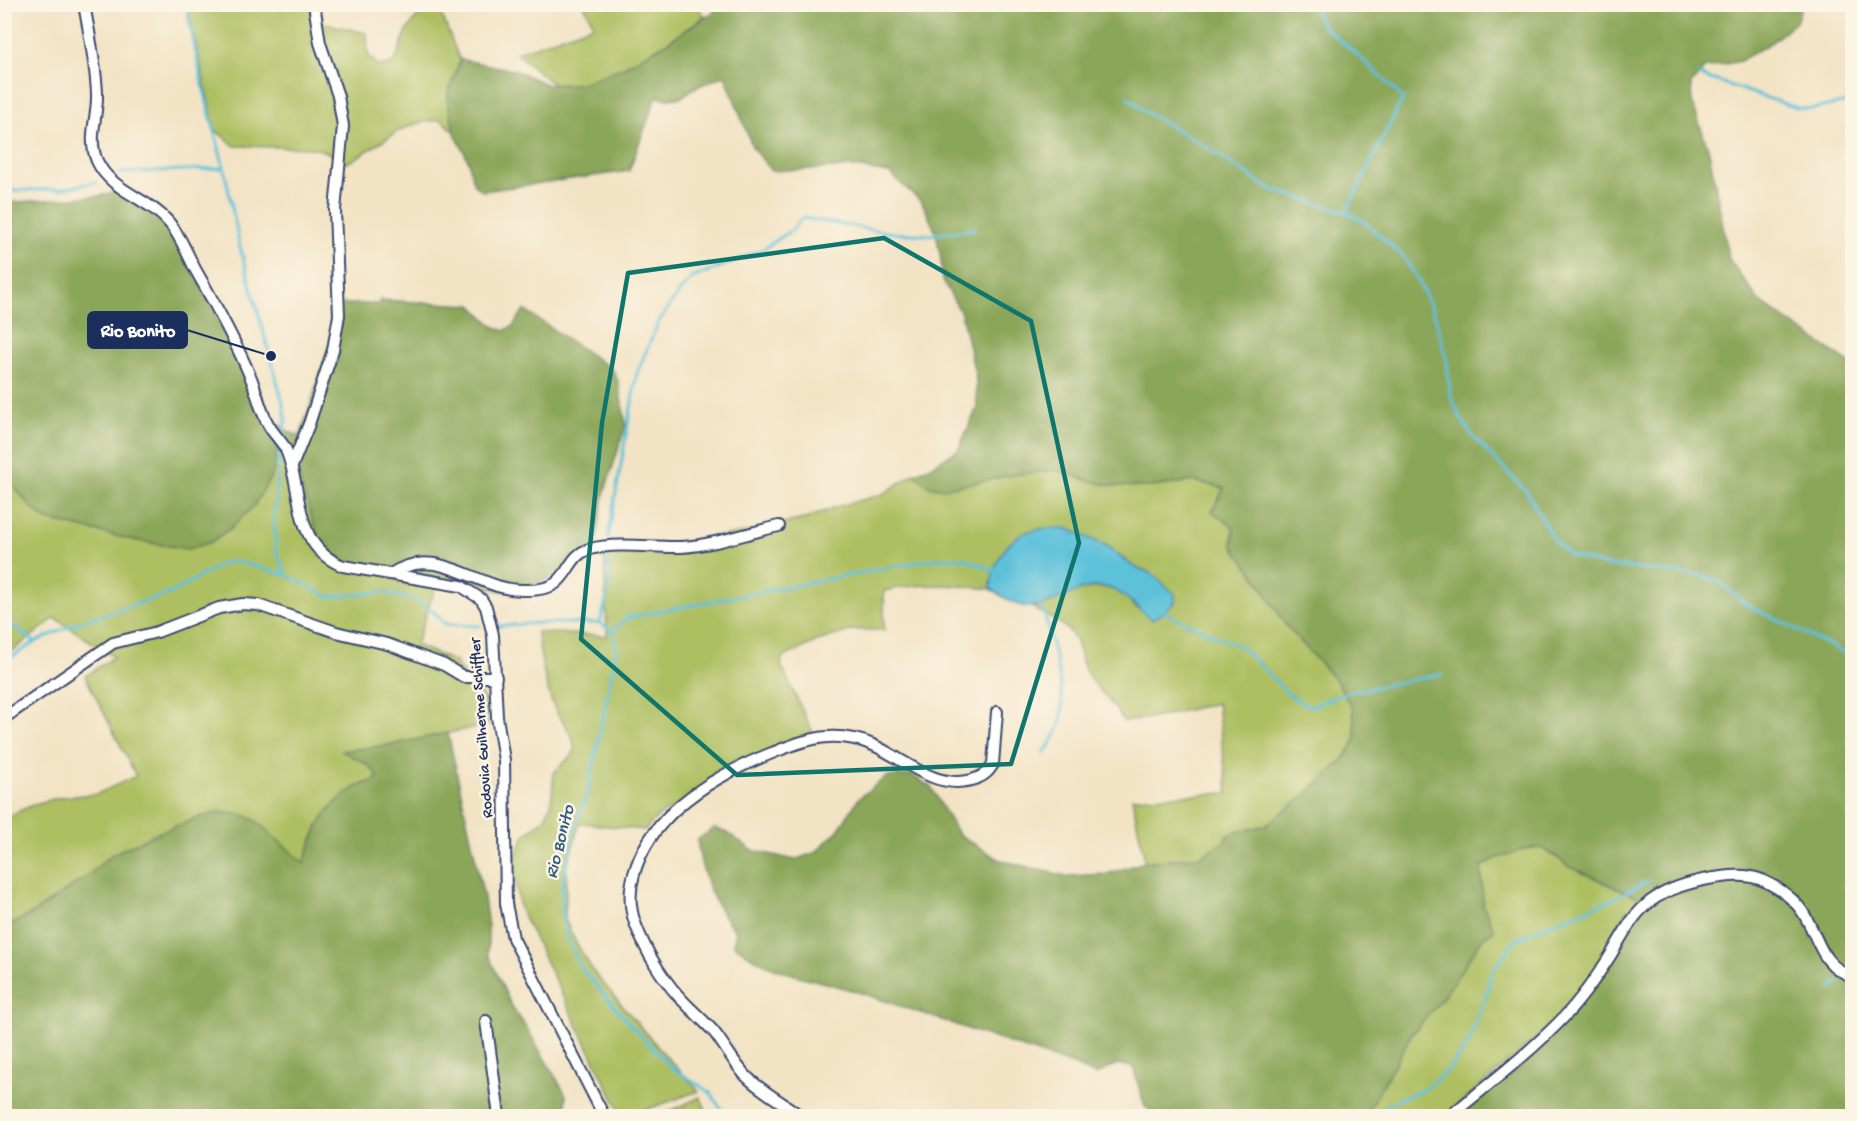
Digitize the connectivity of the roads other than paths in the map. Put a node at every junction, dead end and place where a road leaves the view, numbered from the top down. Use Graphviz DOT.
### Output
graph roads {
  1 [pos="84,4"];
  2 [pos="314,4"];
  3 [pos="292,466"];
  4 [pos="779,526"];
  5 [pos="391,574"];
  6 [pos="496,677"];
  7 [pos="997,712"];
  8 [pos="4,718"];
  9 [pos="1852,976"];
  10 [pos="486,1020"];
  11 [pos="499,1116"];
  12 [pos="604,1116"];
  13 [pos="800,1116"];
  14 [pos="1450,1116"];
  1 -- 3 [label="street, Rodovia Guilherme Schiffler"];
  2 -- 3 [label="street"];
  3 -- 5 [label="street, Rodovia Guilherme Schiffler"];
  4 -- 5 [label="street"];
  5 -- 6 [label="street, Rodovia Guilherme Schiffler"];
  6 -- 8 [label="street"];
  6 -- 12 [label="street, Rodovia Guilherme Schiffler"];
  7 -- 13 [label="street"];
  9 -- 14 [label="street"];
  10 -- 11 [label="street"];
}
